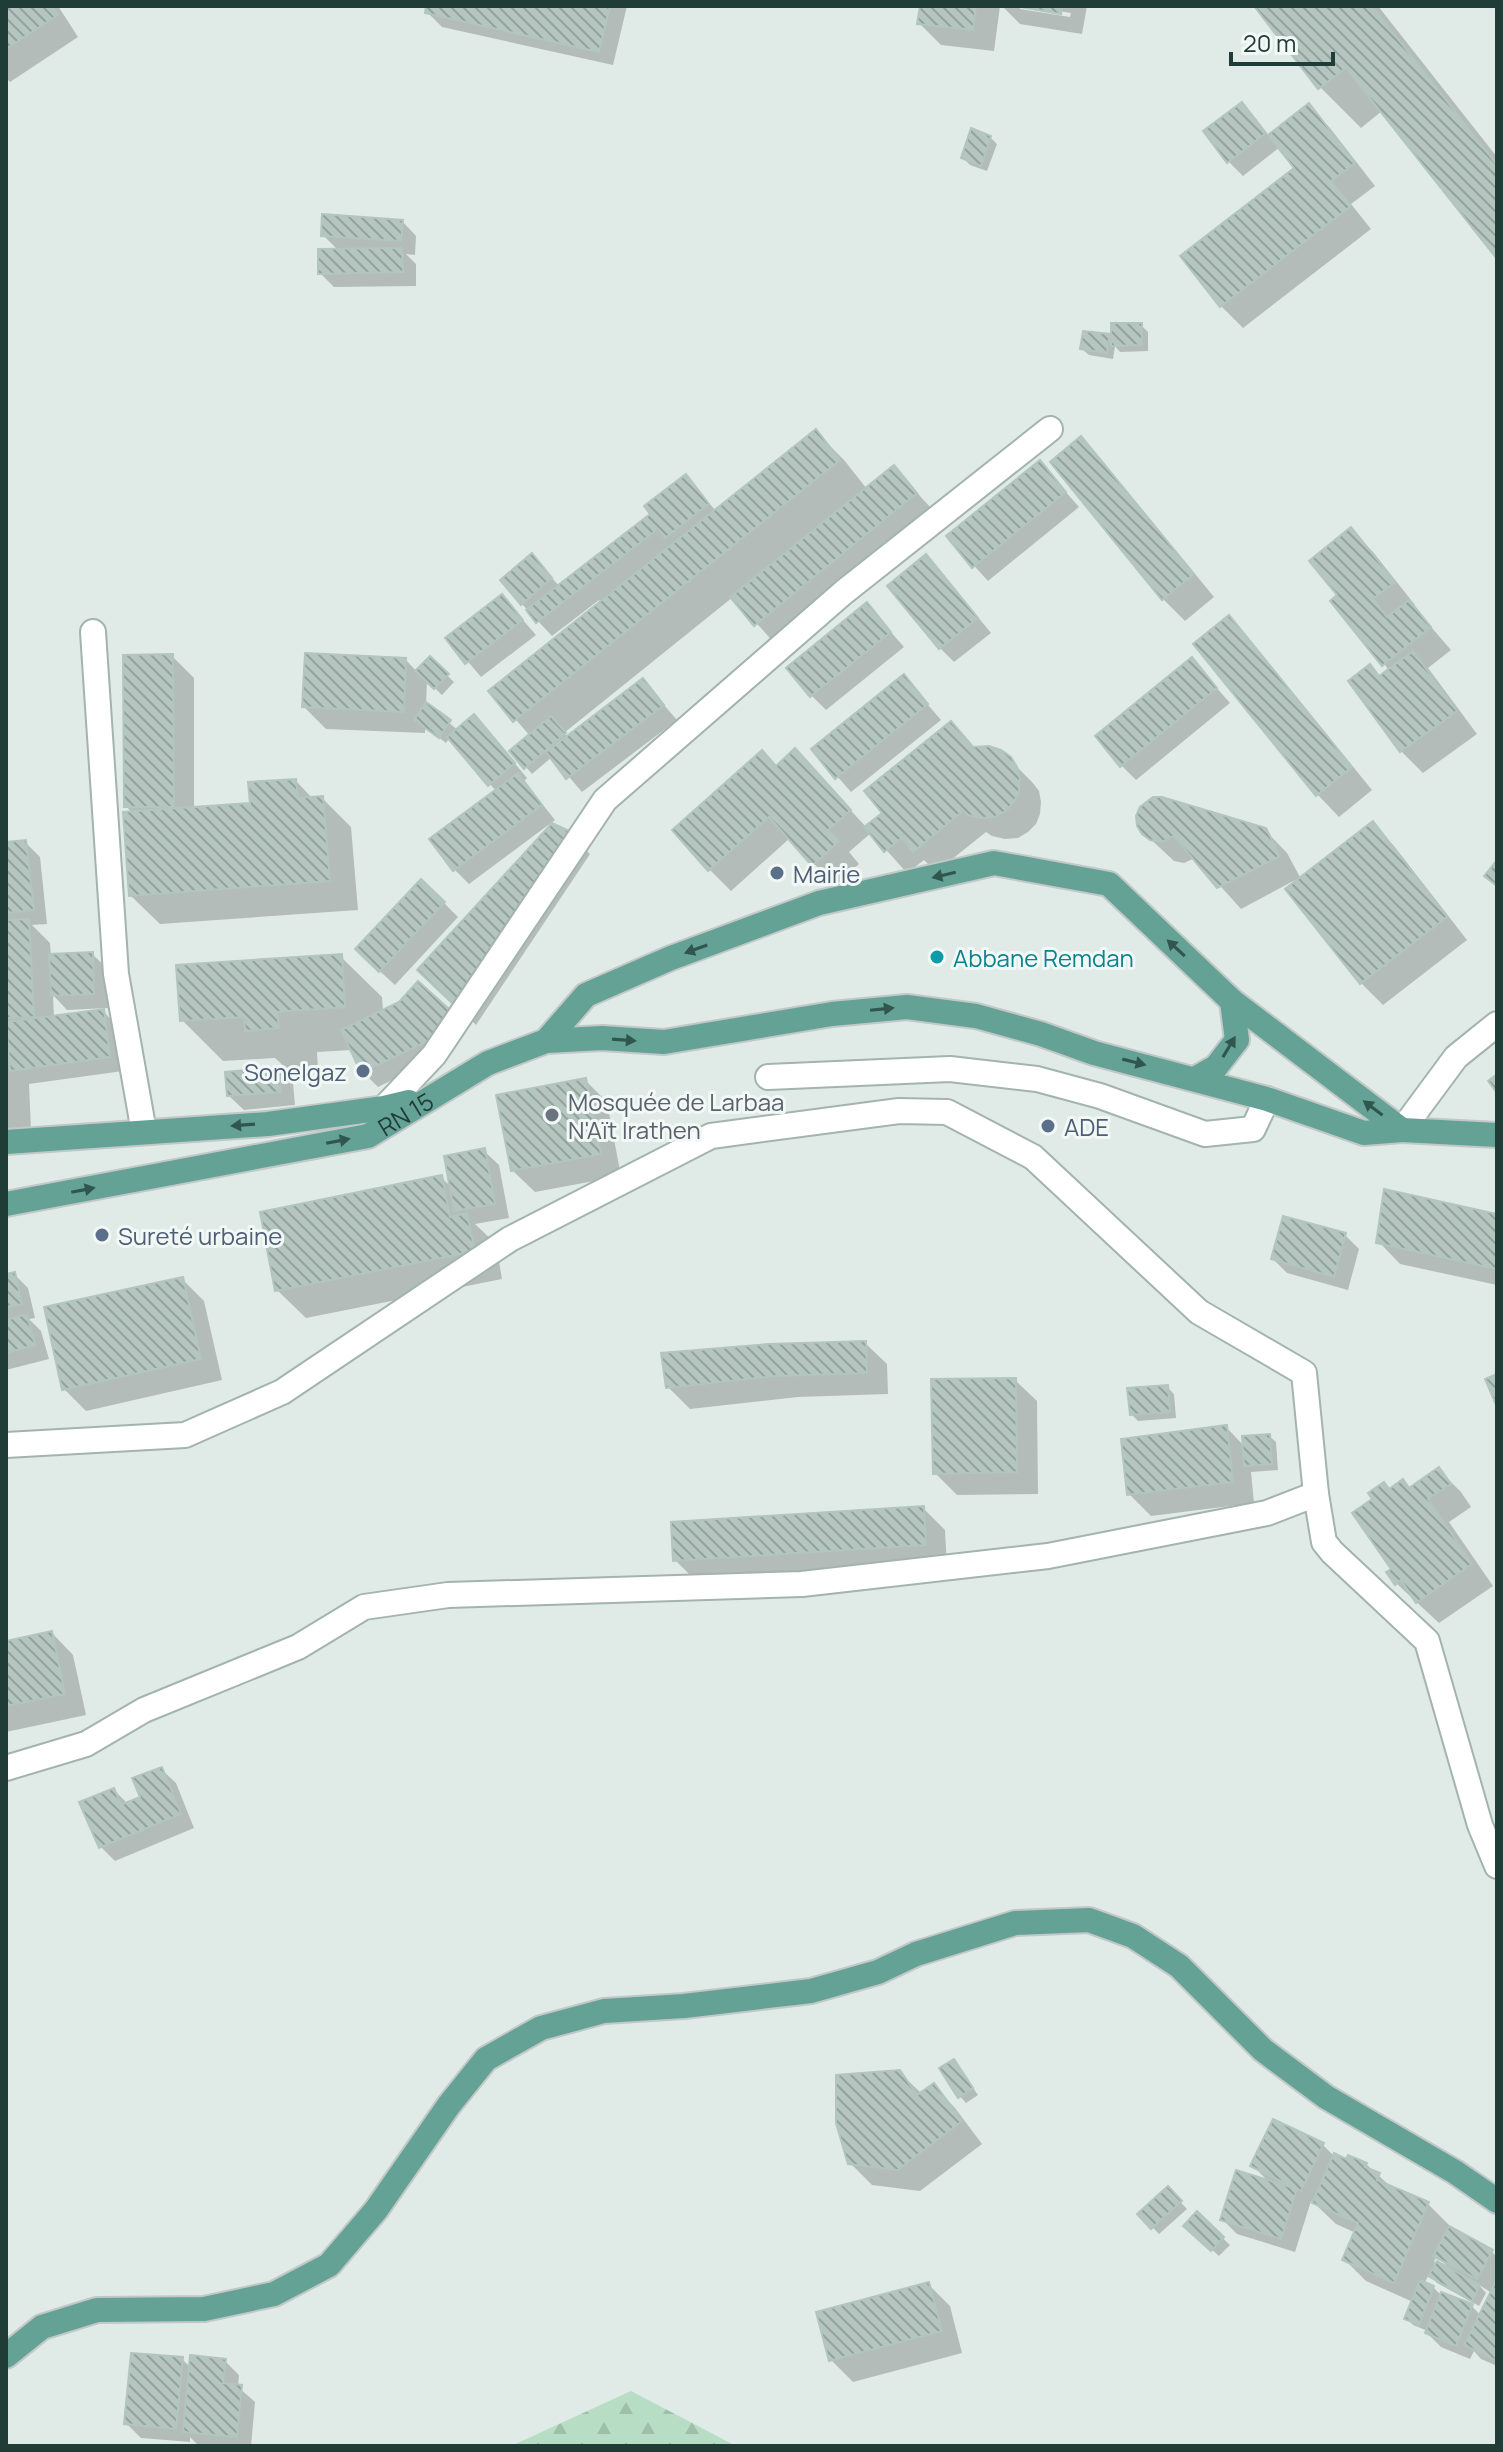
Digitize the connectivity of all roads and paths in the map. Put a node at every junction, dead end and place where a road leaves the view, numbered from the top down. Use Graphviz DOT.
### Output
graph roads {
  1 [pos="1050,429"];
  2 [pos="93,632"];
  3 [pos="1232,1001"];
  4 [pos="1497,1024"];
  5 [pos="546,1041"];
  6 [pos="950,1069"];
  7 [pos="768,1077"];
  8 [pos="1195,1079"];
  9 [pos="430,1096"];
  10 [pos="1267,1099"];
  11 [pos="384,1108"];
  12 [pos="947,1112"];
  13 [pos="1402,1130"];
  14 [pos="144,1132"];
  15 [pos="1497,1135"];
  16 [pos="6,1142"];
  17 [pos="6,1204"];
  18 [pos="6,1445"];
  19 [pos="1316,1494"];
  20 [pos="6,1768"];
  21 [pos="1497,1866"];
  22 [pos="1497,2201"];
  23 [pos="6,2356"];
  1 -- 11 [label="street"];
  2 -- 14 [label="street"];
  3 -- 5 [label="main road, RN 15, one-way"];
  8 -- 3 [label="main road, one-way"];
  13 -- 3 [label="main road, RN 15, one-way"];
  4 -- 13 [label="street"];
  5 -- 8 [label="main road, RN 15, one-way"];
  5 -- 9 [label="main road, RN 15"];
  6 -- 7 [label="street"];
  6 -- 10 [label="street"];
  6 -- 12 [label="street"];
  8 -- 10 [label="main road, RN 15"];
  9 -- 11 [label="main road, RN 15"];
  17 -- 9 [label="main road, RN 15, one-way"];
  10 -- 13 [label="main road, RN 15"];
  11 -- 14 [label="main road, RN 15, one-way"];
  12 -- 18 [label="street"];
  12 -- 19 [label="street"];
  13 -- 15 [label="main road, RN 15"];
  14 -- 16 [label="main road, RN 15"];
  19 -- 20 [label="street"];
  19 -- 21 [label="street"];
  22 -- 23 [label="main road"];
}
